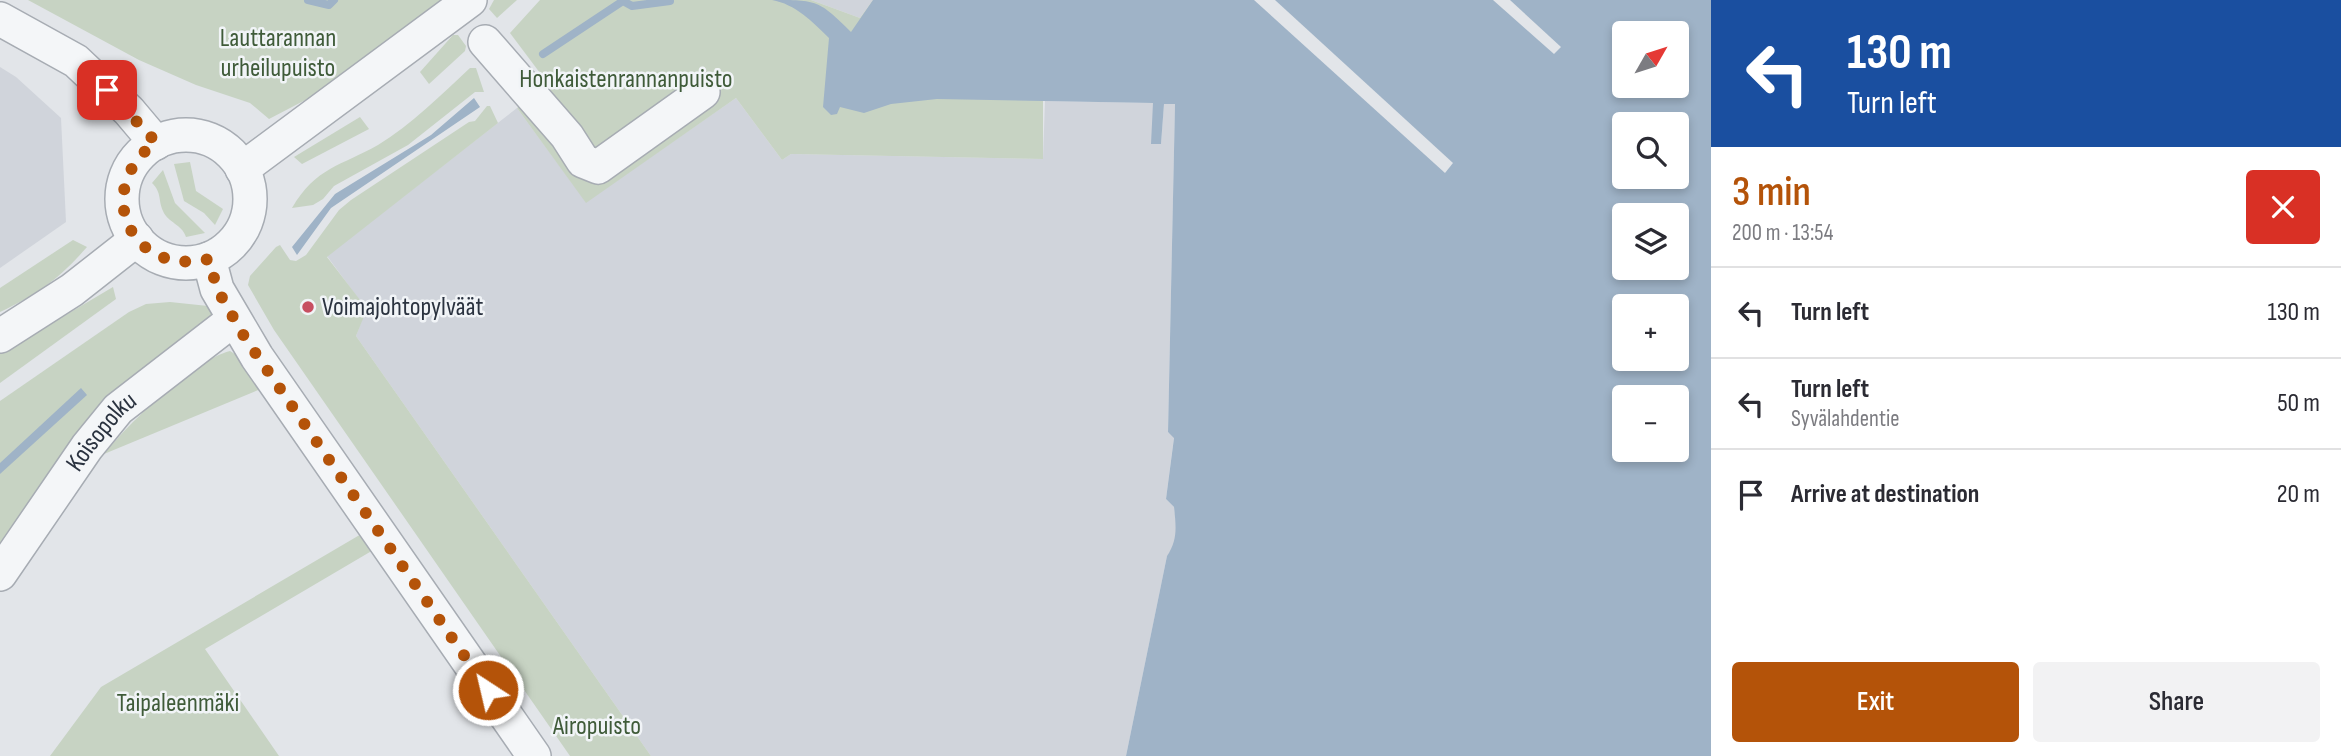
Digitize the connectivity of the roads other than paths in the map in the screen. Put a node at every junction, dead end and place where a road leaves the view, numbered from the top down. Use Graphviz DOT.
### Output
graph roads {
  1 [pos="465,5"];
  2 [pos="0,19"];
  3 [pos="485,42"];
  4 [pos="703,92"];
  5 [pos="507,100"];
  6 [pos="156,142"];
  7 [pos="243,169"];
  8 [pos="137,239"];
  9 [pos="209,259"];
  10 [pos="233,320"];
  11 [pos="0,336"];
  12 [pos="0,574"];
  13 [pos="534,756"];
  1 -- 3 [label="street"];
  1 -- 7 [label="street"];
  2 -- 6 [label="street"];
  3 -- 4 [label="street"];
  3 -- 5 [label="street"];
  6 -- 7 [label="street"];
  6 -- 8 [label="street"];
  7 -- 9 [label="street"];
  8 -- 9 [label="street"];
  8 -- 11 [label="street"];
  9 -- 10 [label="street"];
  10 -- 12 [label="street, Koisopolku"];
  10 -- 13 [label="street"];
}
